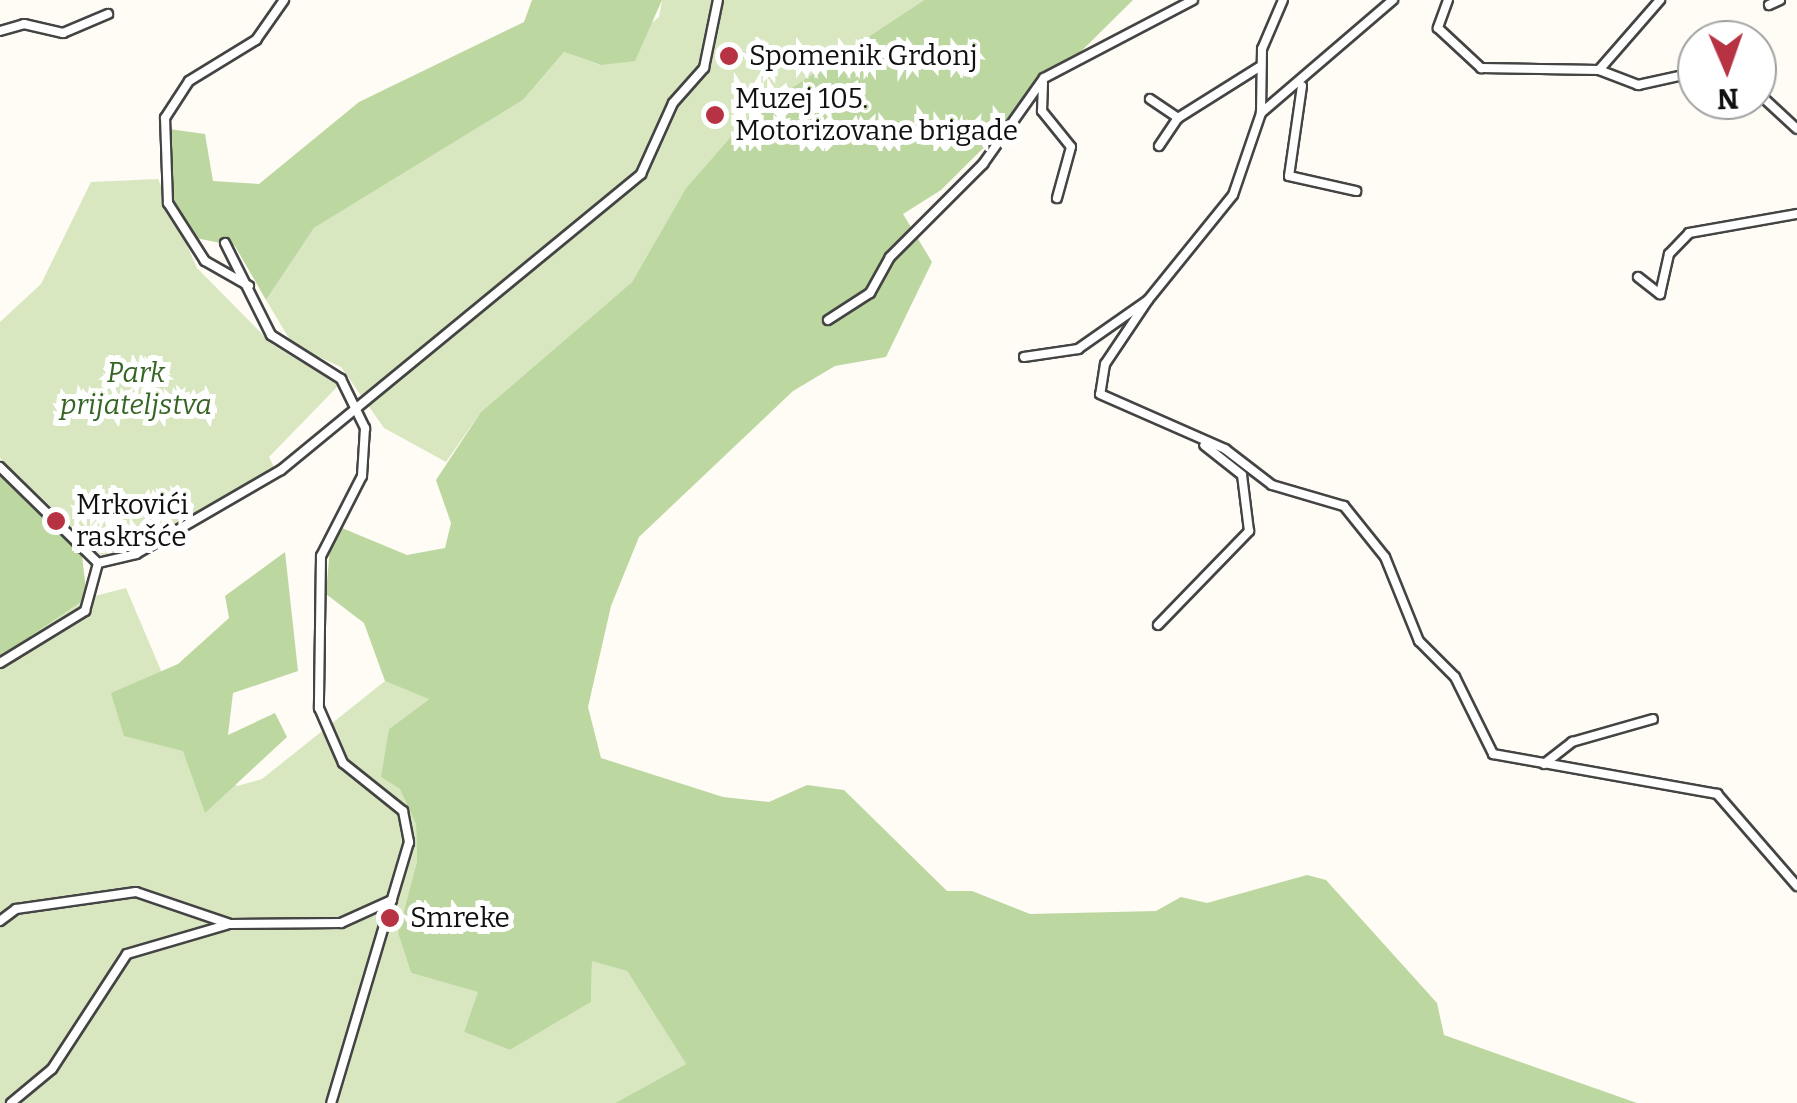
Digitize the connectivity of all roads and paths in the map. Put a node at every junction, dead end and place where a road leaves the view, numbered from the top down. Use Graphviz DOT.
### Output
graph roads {
  1 [pos="284,0"];
  2 [pos="718,0"];
  3 [pos="1193,0"];
  4 [pos="1283,0"];
  5 [pos="1392,0"];
  6 [pos="1448,0"];
  7 [pos="1660,0"];
  8 [pos="1780,0"];
  9 [pos="1769,5"];
  10 [pos="108,14"];
  11 [pos="0,32"];
  12 [pos="1261,66"];
  13 [pos="1598,70"];
  14 [pos="1677,77"];
  15 [pos="1044,78"];
  16 [pos="1302,86"];
  17 [pos="1150,100"];
  18 [pos="1777,110"];
  19 [pos="1261,113"];
  20 [pos="1178,118"];
  21 [pos="1797,129"];
  22 [pos="1159,146"];
  23 [pos="1356,192"];
  24 [pos="1057,198"];
  25 [pos="1797,214"];
  26 [pos="225,243"];
  27 [pos="1638,277"];
  28 [pos="249,286"];
  29 [pos="1148,300"];
  30 [pos="828,320"];
  31 [pos="1024,357"];
  32 [pos="360,407"];
  33 [pos="1204,446"];
  34 [pos="0,467"];
  35 [pos="98,563"];
  36 [pos="1158,625"];
  37 [pos="0,663"];
  38 [pos="1653,719"];
  39 [pos="1544,764"];
  40 [pos="1797,885"];
  41 [pos="392,900"];
  42 [pos="0,922"];
  43 [pos="230,924"];
  44 [pos="12,1103"];
  45 [pos="331,1103"];
  1 -- 28 [label="street"];
  2 -- 32 [label="street"];
  3 -- 15 [label="street"];
  4 -- 12 [label="street"];
  5 -- 16 [label="street"];
  6 -- 13 [label="street"];
  7 -- 13 [label="street"];
  8 -- 9 [label="street"];
  10 -- 11 [label="street"];
  12 -- 19 [label="street"];
  12 -- 20 [label="street"];
  13 -- 14 [label="street"];
  15 -- 24 [label="street"];
  15 -- 30 [label="street"];
  16 -- 19 [label="street"];
  16 -- 23 [label="street"];
  17 -- 20 [label="street"];
  18 -- 21 [label="street"];
  19 -- 29 [label="street"];
  20 -- 22 [label="street"];
  25 -- 27 [label="street"];
  26 -- 28 [label="street"];
  28 -- 32 [label="street"];
  29 -- 31 [label="street"];
  29 -- 33 [label="street"];
  32 -- 35 [label="street"];
  32 -- 41 [label="street"];
  33 -- 36 [label="street"];
  33 -- 39 [label="street"];
  34 -- 35 [label="street"];
  35 -- 37 [label="street"];
  38 -- 39 [label="street"];
  39 -- 40 [label="street"];
  41 -- 43 [label="street"];
  41 -- 45 [label="street"];
  42 -- 43 [label="street"];
  43 -- 44 [label="street"];
}
